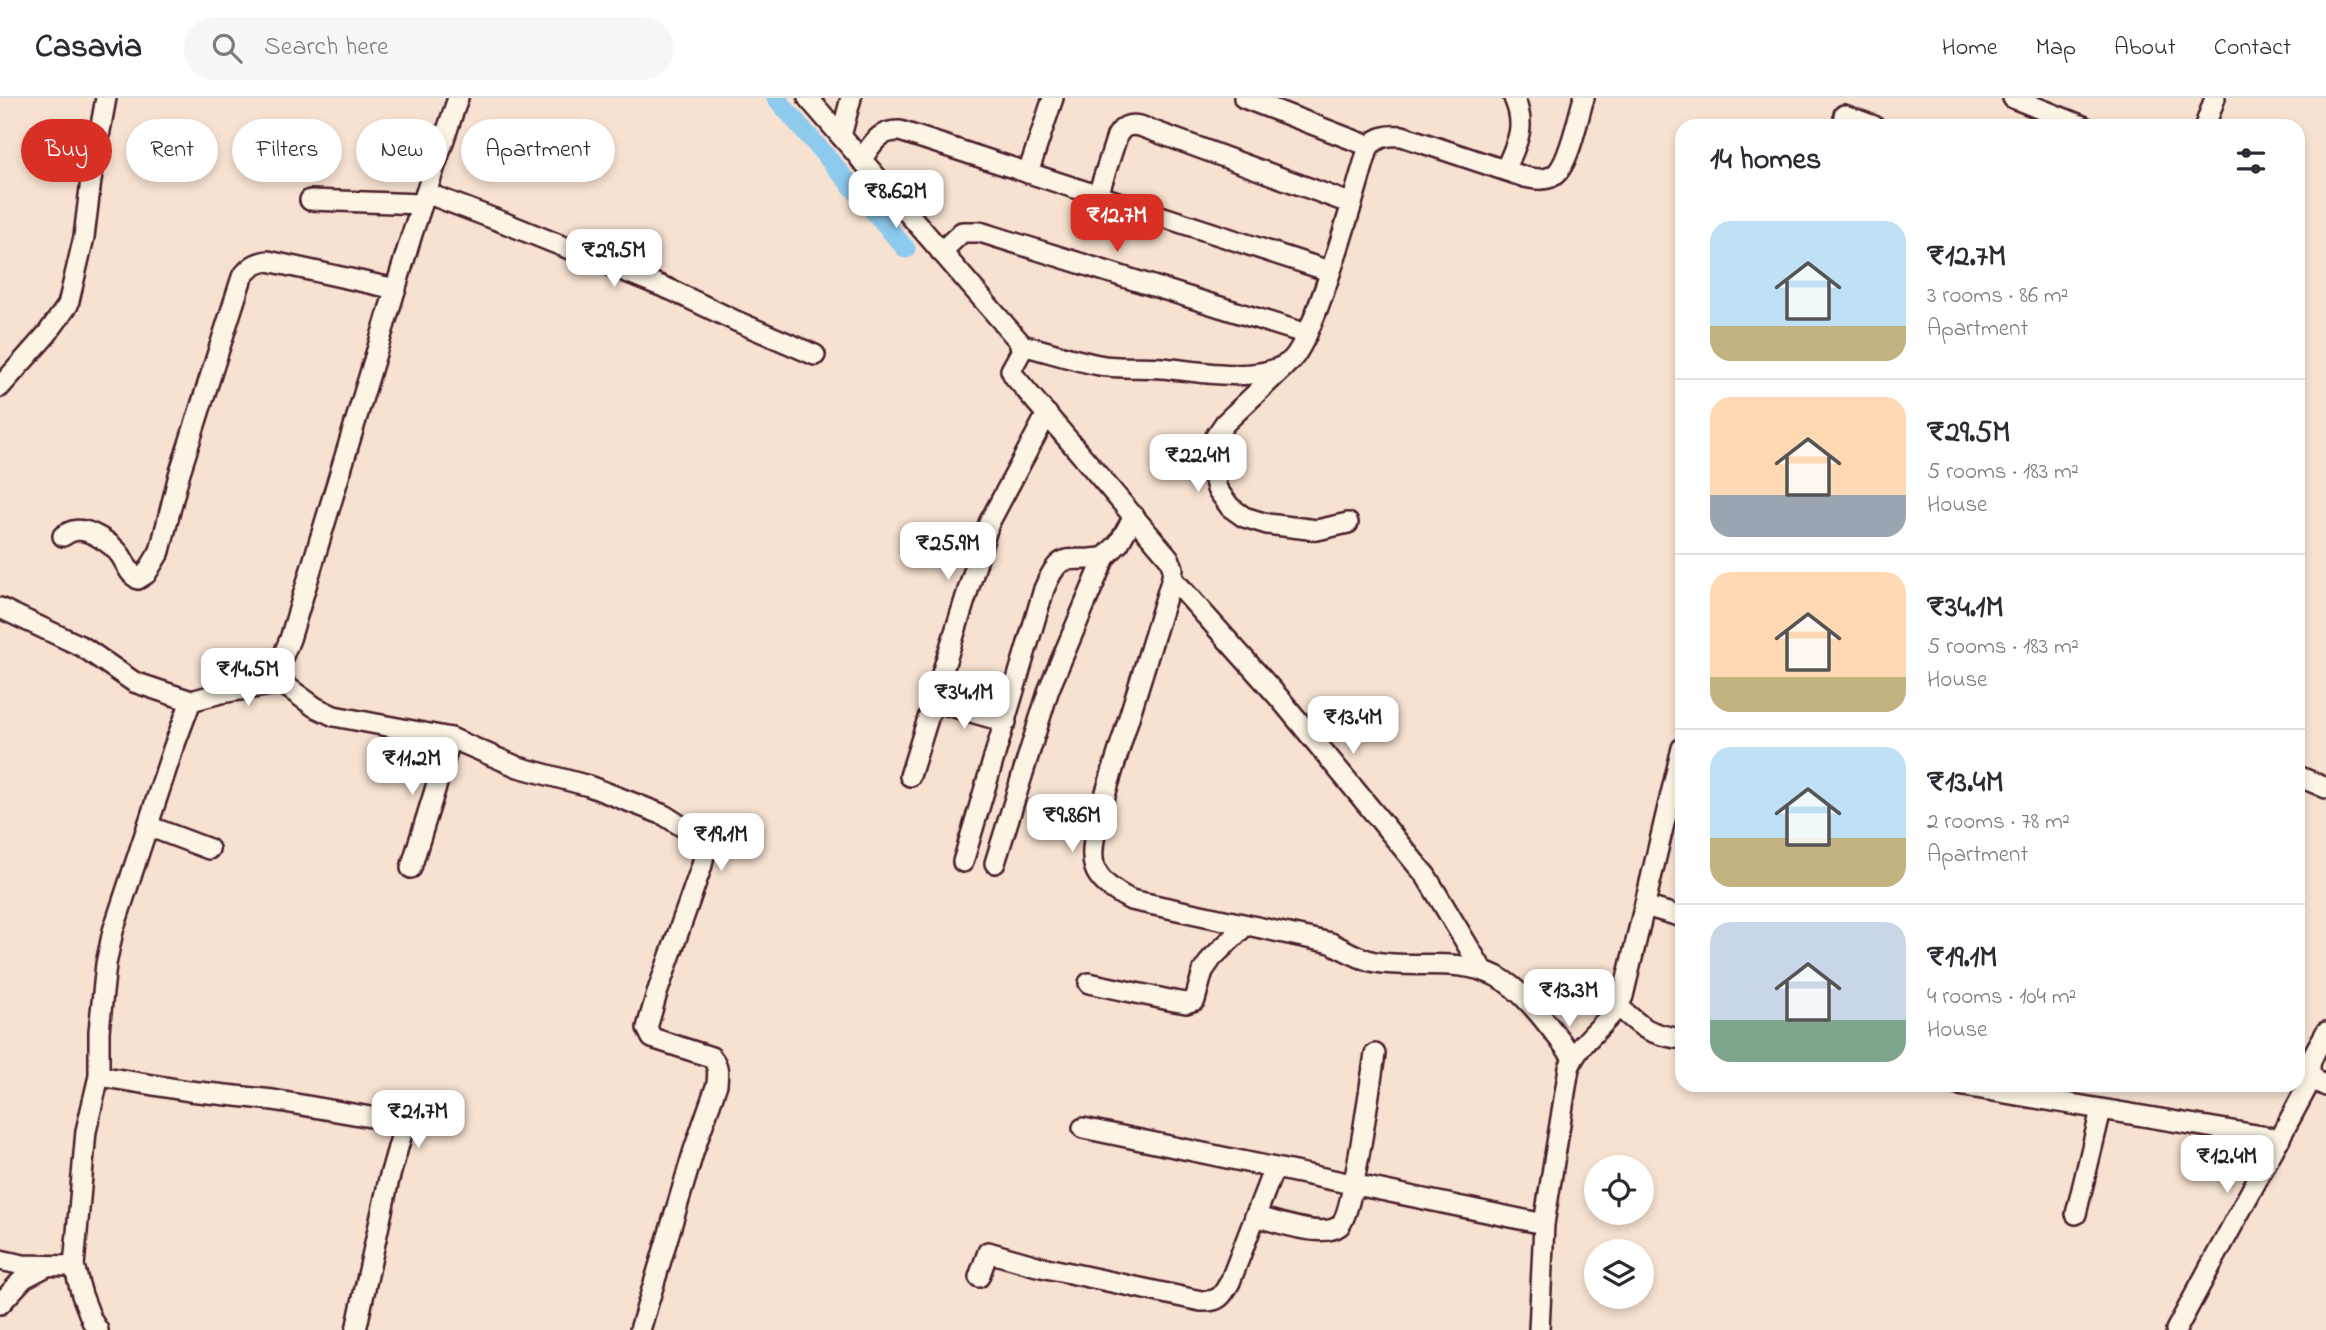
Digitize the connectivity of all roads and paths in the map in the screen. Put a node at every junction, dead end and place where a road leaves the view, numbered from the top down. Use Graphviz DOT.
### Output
graph roads {
  1 [pos="106,98"];
  2 [pos="458,98"];
  3 [pos="808,98"];
  4 [pos="851,98"];
  5 [pos="1053,98"];
  6 [pos="1244,98"];
  7 [pos="1514,98"];
  8 [pos="1584,98"];
  9 [pos="2013,98"];
  10 [pos="2215,98"];
  11 [pos="2065,119"];
  12 [pos="2208,119"];
  13 [pos="841,136"];
  14 [pos="1369,146"];
  15 [pos="861,160"];
  16 [pos="1505,170"];
  17 [pos="1028,173"];
  18 [pos="1098,195"];
  19 [pos="424,199"];
  20 [pos="310,200"];
  21 [pos="1352,204"];
  22 [pos="942,252"];
  23 [pos="1329,271"];
  24 [pos="396,289"];
  25 [pos="1307,334"];
  26 [pos="815,355"];
  27 [pos="1018,355"];
  28 [pos="1288,363"];
  29 [pos="0,387"];
  30 [pos="1047,414"];
  31 [pos="1134,516"];
  32 [pos="1348,523"];
  33 [pos="62,536"];
  34 [pos="1105,557"];
  35 [pos="1172,578"];
  36 [pos="0,608"];
  37 [pos="271,685"];
  38 [pos="191,701"];
  39 [pos="933,701"];
  40 [pos="1006,722"];
  41 [pos="451,738"];
  42 [pos="910,776"];
  43 [pos="1675,778"];
  44 [pos="2305,778"];
  45 [pos="2326,788"];
  46 [pos="148,826"];
  47 [pos="209,849"];
  48 [pos="964,862"];
  49 [pos="995,863"];
  50 [pos="411,868"];
  51 [pos="1645,906"];
  52 [pos="1675,915"];
  53 [pos="1247,925"];
  54 [pos="1483,971"];
  55 [pos="1090,983"];
  56 [pos="1618,1006"];
  57 [pos="2326,1032"];
  58 [pos="1675,1038"];
  59 [pos="1375,1054"];
  60 [pos="1573,1057"];
  61 [pos="99,1076"];
  62 [pos="2316,1077"];
  63 [pos="1998,1092"];
  64 [pos="2101,1110"];
  65 [pos="1083,1128"];
  66 [pos="2280,1139"];
  67 [pos="1274,1168"];
  68 [pos="1352,1185"];
  69 [pos="2076,1214"];
  70 [pos="1255,1216"];
  71 [pos="1544,1224"];
  72 [pos="0,1260"];
  73 [pos="51,1264"];
  74 [pos="74,1266"];
  75 [pos="979,1277"];
  76 [pos="0,1304"];
  77 [pos="99,1330"];
  78 [pos="356,1330"];
  79 [pos="640,1330"];
  80 [pos="1539,1330"];
  81 [pos="2176,1330"];
  1 -- 29 [label="street"];
  2 -- 19 [label="street"];
  3 -- 13 [label="street"];
  4 -- 13 [label="street"];
  5 -- 17 [label="street"];
  6 -- 14 [label="street"];
  7 -- 16 [label="street"];
  8 -- 16 [label="street"];
  9 -- 11 [label="street"];
  10 -- 12 [label="street"];
  13 -- 15 [label="street"];
  14 -- 16 [label="street"];
  14 -- 21 [label="street"];
  15 -- 17 [label="street"];
  15 -- 22 [label="street"];
  17 -- 18 [label="street"];
  18 -- 21 [label="street"];
  18 -- 23 [label="street"];
  19 -- 20 [label="street"];
  19 -- 24 [label="street"];
  19 -- 26 [label="street"];
  21 -- 23 [label="street"];
  22 -- 25 [label="street"];
  22 -- 27 [label="street"];
  23 -- 25 [label="street"];
  24 -- 33 [label="street"];
  24 -- 37 [label="street"];
  25 -- 28 [label="street"];
  27 -- 28 [label="street"];
  27 -- 30 [label="street"];
  28 -- 32 [label="street"];
  30 -- 31 [label="street"];
  30 -- 39 [label="street"];
  31 -- 34 [label="street"];
  31 -- 35 [label="street"];
  34 -- 40 [label="street"];
  34 -- 49 [label="street"];
  35 -- 53 [label="street"];
  35 -- 54 [label="street"];
  36 -- 38 [label="street"];
  37 -- 38 [label="street"];
  37 -- 41 [label="street"];
  38 -- 46 [label="street"];
  39 -- 40 [label="street"];
  39 -- 42 [label="street"];
  40 -- 48 [label="street"];
  41 -- 50 [label="street"];
  41 -- 79 [label="street"];
  43 -- 51 [label="street"];
  44 -- 45 [label="street"];
  46 -- 47 [label="street"];
  46 -- 61 [label="street"];
  51 -- 52 [label="street"];
  51 -- 56 [label="street"];
  53 -- 54 [label="street"];
  53 -- 55 [label="street"];
  54 -- 60 [label="street"];
  56 -- 58 [label="street"];
  56 -- 60 [label="street"];
  57 -- 62 [label="street"];
  59 -- 68 [label="street"];
  60 -- 71 [label="street"];
  61 -- 74 [label="street"];
  61 -- 78 [label="street"];
  62 -- 66 [label="street"];
  63 -- 64 [label="street"];
  64 -- 66 [label="street"];
  64 -- 69 [label="street"];
  65 -- 67 [label="street"];
  66 -- 81 [label="street"];
  67 -- 68 [label="street"];
  67 -- 70 [label="street"];
  68 -- 70 [label="street"];
  68 -- 71 [label="street"];
  70 -- 75 [label="street"];
  71 -- 80 [label="street"];
  72 -- 73 [label="street"];
  73 -- 74 [label="street"];
  73 -- 76 [label="street"];
  74 -- 77 [label="street"];
}
